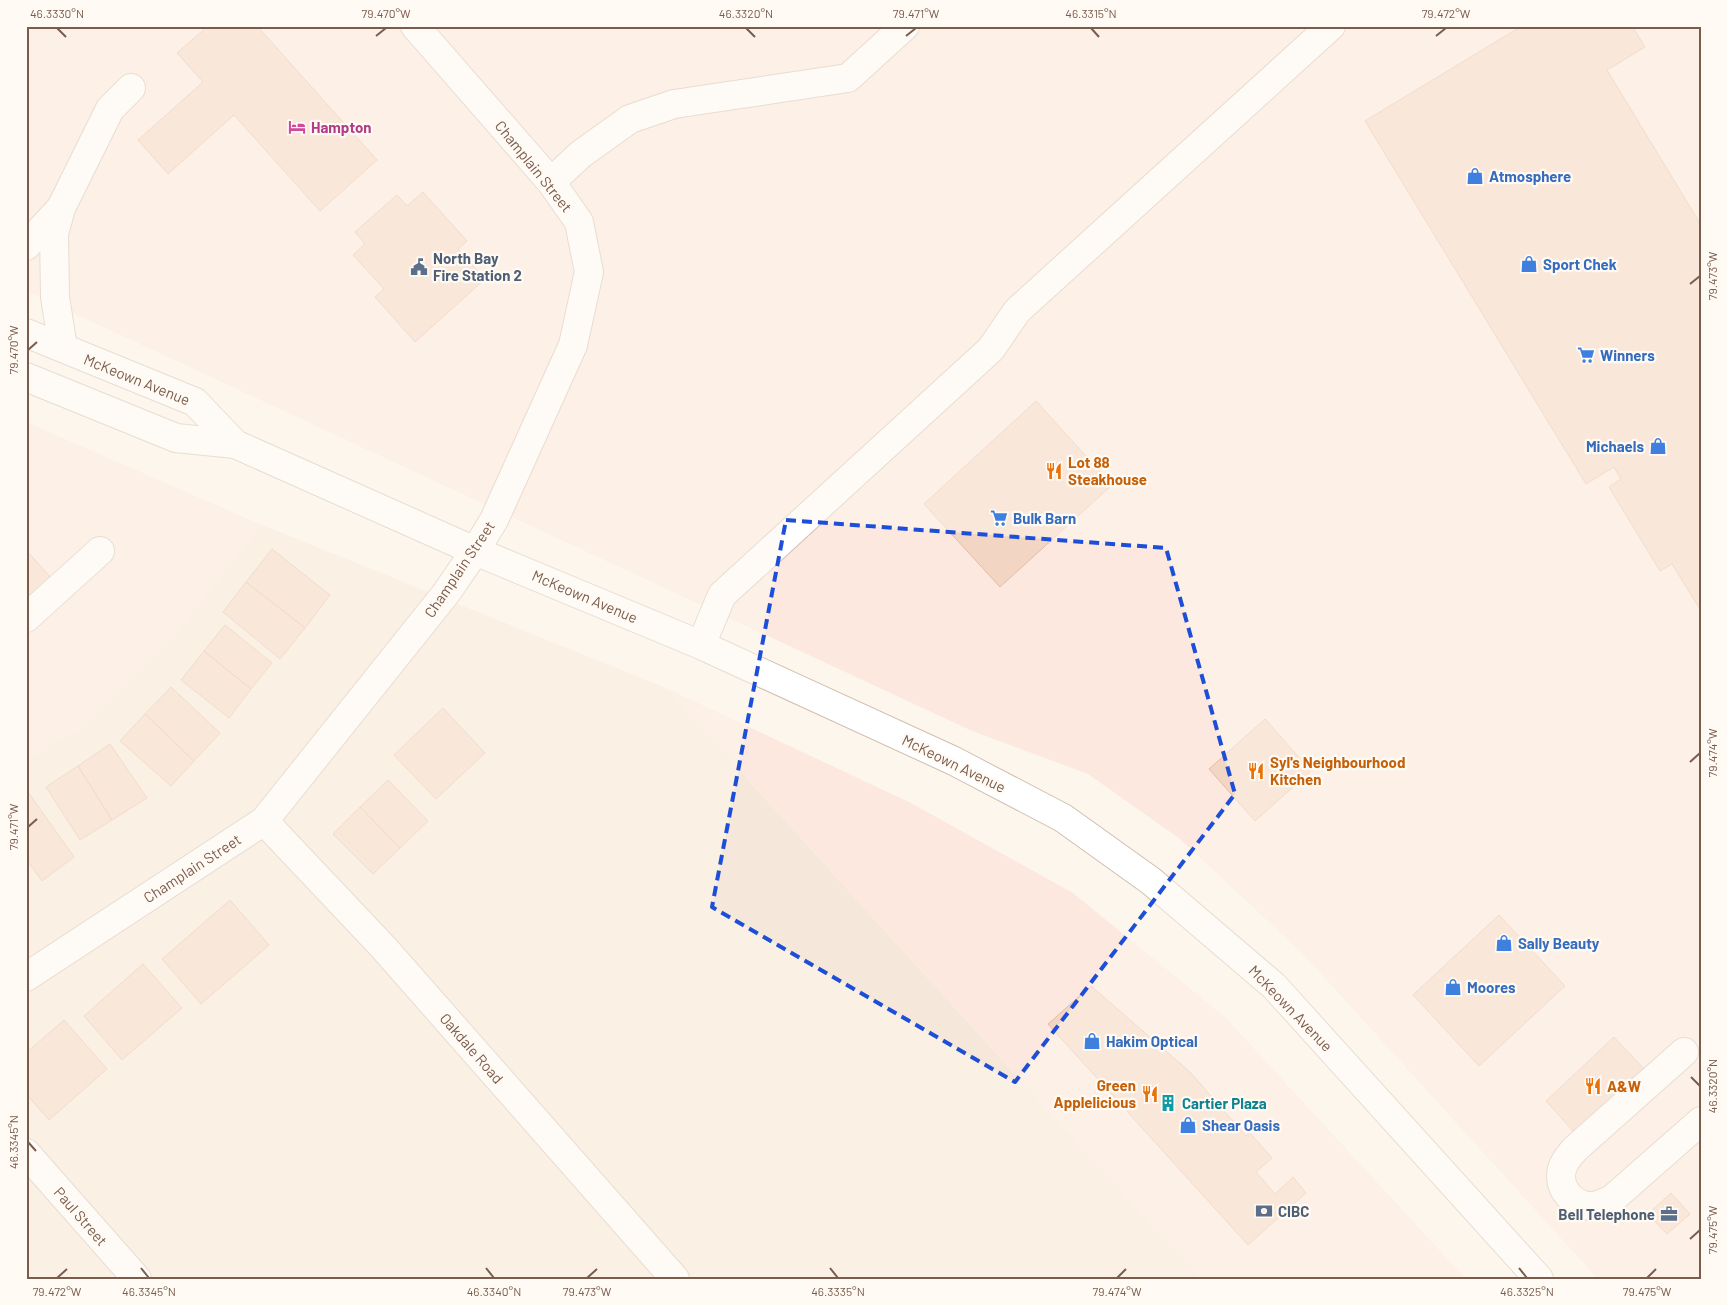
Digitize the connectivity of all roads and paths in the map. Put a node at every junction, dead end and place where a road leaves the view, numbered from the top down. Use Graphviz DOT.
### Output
graph roads {
  1 [pos="415,26"];
  2 [pos="905,26"];
  3 [pos="1331,26"];
  4 [pos="131,88"];
  5 [pos="551,182"];
  6 [pos="61,208"];
  7 [pos="26,246"];
  8 [pos="26,333"];
  9 [pos="63,348"];
  10 [pos="26,377"];
  11 [pos="235,444"];
  12 [pos="100,551"];
  13 [pos="475,551"];
  14 [pos="26,618"];
  15 [pos="702,645"];
  16 [pos="264,822"];
  17 [pos="26,977"];
  18 [pos="1684,1052"];
  19 [pos="1701,1121"];
  20 [pos="26,1153"];
  21 [pos="137,1279"];
  22 [pos="675,1279"];
  23 [pos="1539,1279"];
  1 -- 5 [label="street, Champlain Street"];
  2 -- 5 [label="street"];
  3 -- 15 [label="street"];
  4 -- 6 [label="street"];
  5 -- 13 [label="street, Champlain Street"];
  6 -- 7 [label="street"];
  6 -- 9 [label="street"];
  8 -- 9 [label="street, McKeown Avenue"];
  9 -- 11 [label="street, McKeown Avenue"];
  10 -- 11 [label="street, McKeown Avenue"];
  11 -- 13 [label="street, McKeown Avenue"];
  12 -- 14 [label="street"];
  13 -- 15 [label="street, McKeown Avenue"];
  13 -- 16 [label="street, Champlain Street"];
  15 -- 23 [label="street, McKeown Avenue"];
  16 -- 17 [label="street, Champlain Street"];
  16 -- 22 [label="street, Oakdale Road"];
  18 -- 19 [label="street"];
  20 -- 21 [label="street, Paul Street"];
}
